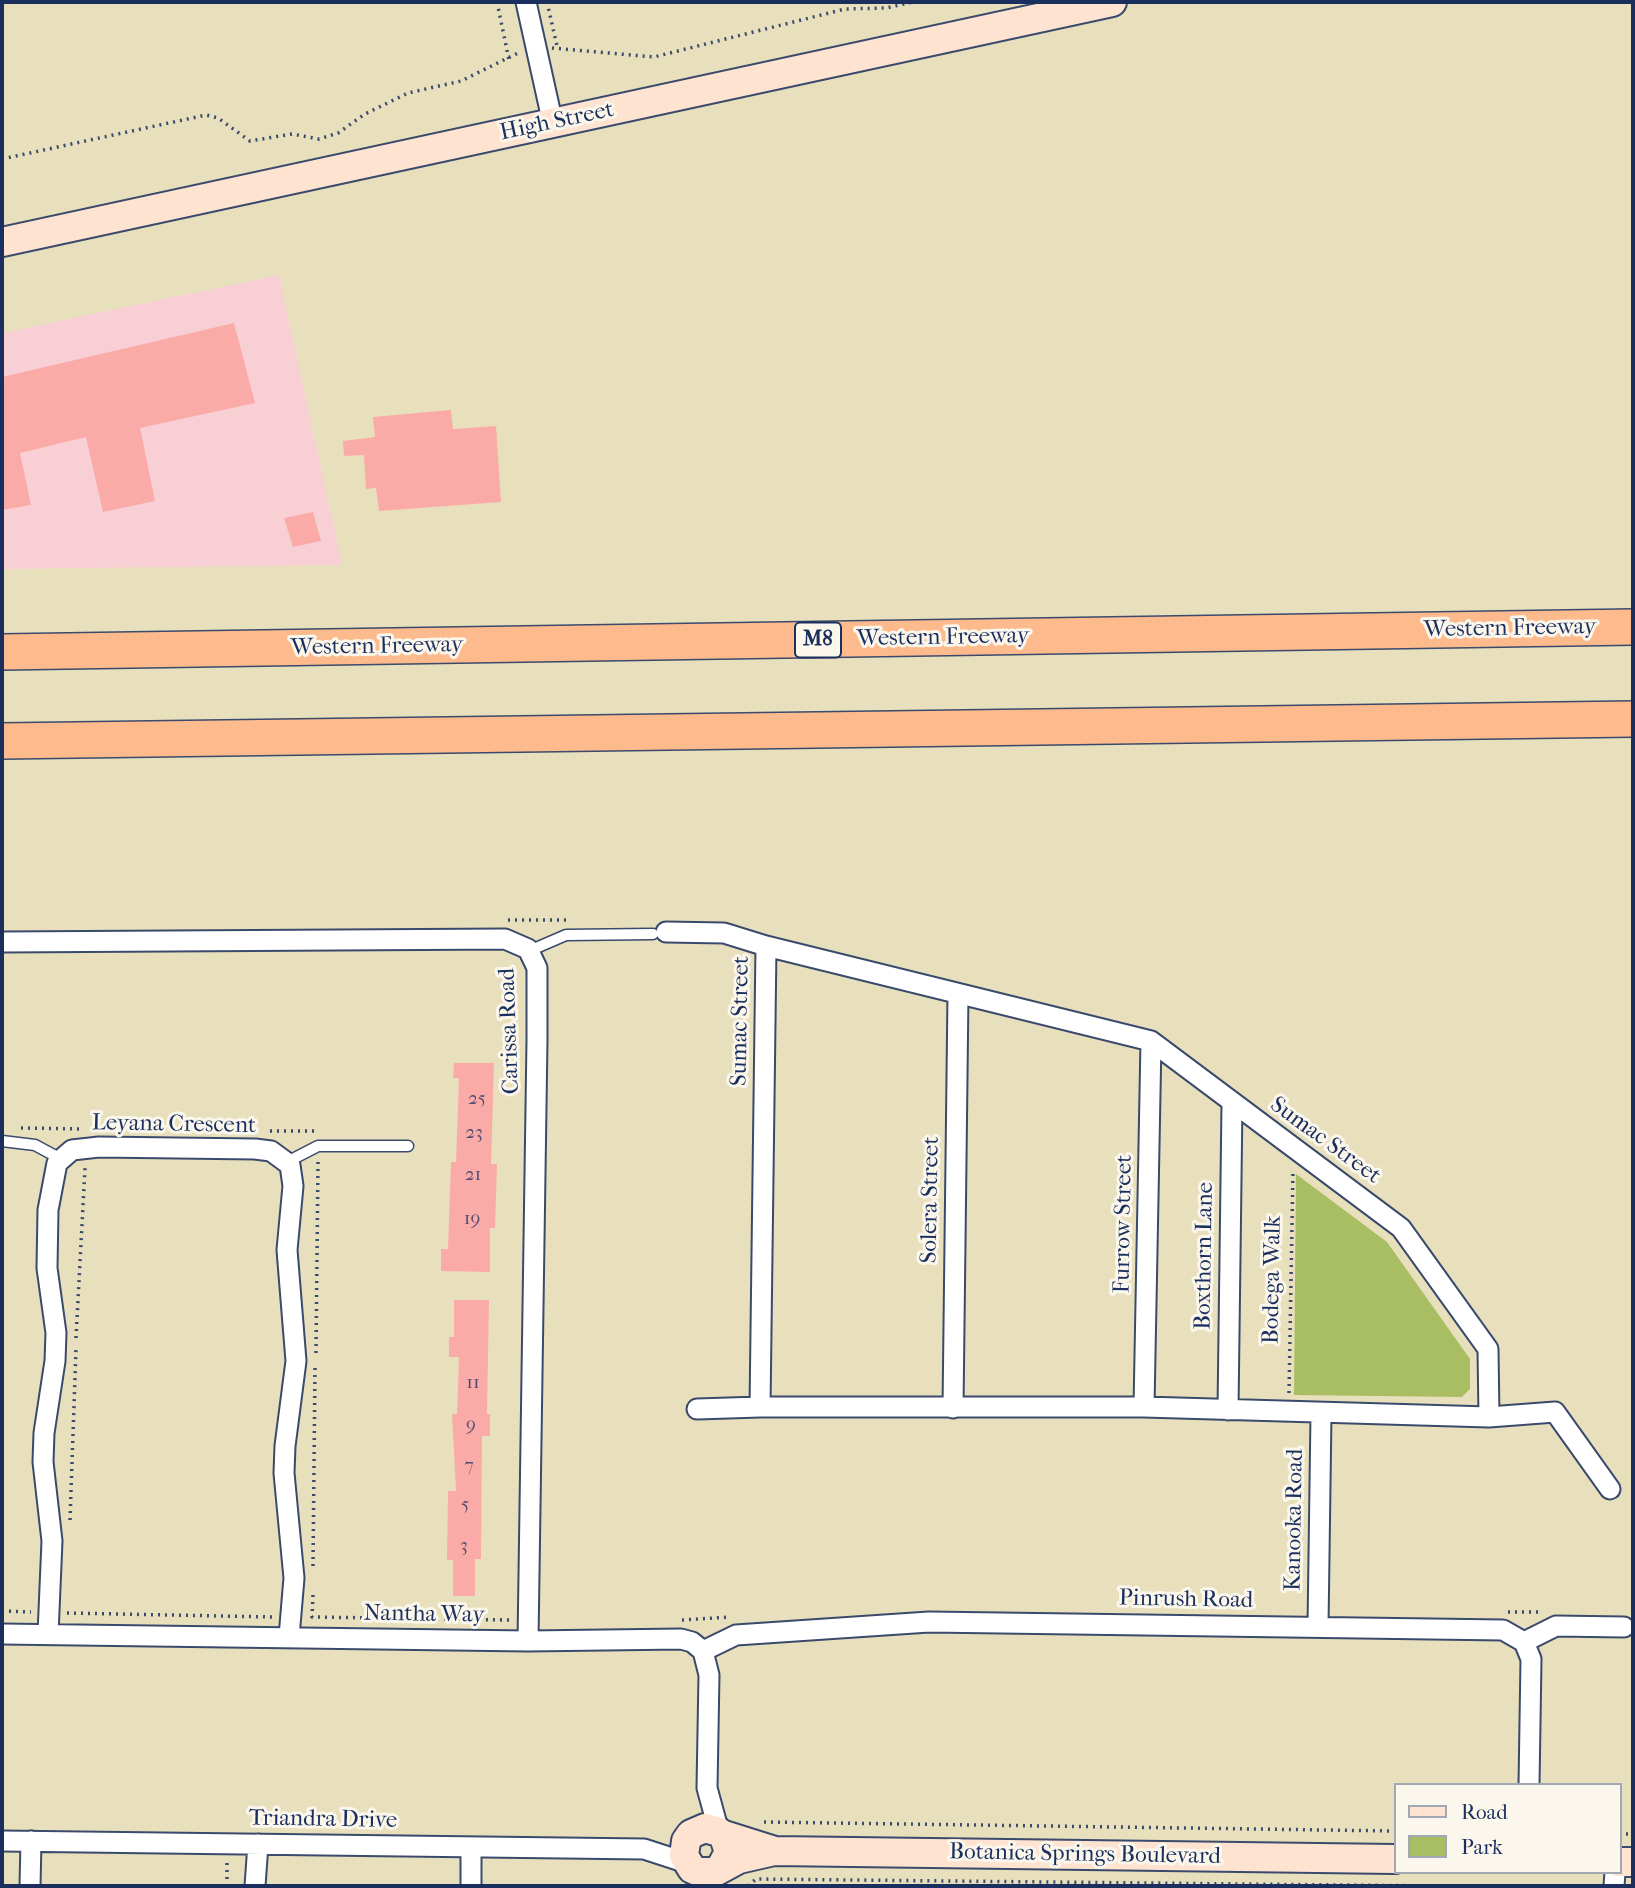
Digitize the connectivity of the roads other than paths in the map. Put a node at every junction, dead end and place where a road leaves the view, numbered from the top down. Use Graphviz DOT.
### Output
graph roads {
  1 [pos="526,2"];
  2 [pos="1112,2"];
  3 [pos="553,124"];
  4 [pos="2,242"];
  5 [pos="1633,627"];
  6 [pos="2,652"];
  7 [pos="1633,719"];
  8 [pos="2,741"];
  9 [pos="659,933"];
  10 [pos="2,942"];
  11 [pos="766,946"];
  12 [pos="529,951"];
  13 [pos="958,994"];
  14 [pos="1151,1041"];
  15 [pos="1232,1103"];
  16 [pos="2,1141"];
  17 [pos="408,1146"];
  18 [pos="61,1159"];
  19 [pos="287,1162"];
  20 [pos="760,1407"];
  21 [pos="1144,1407"];
  22 [pos="953,1408"];
  23 [pos="697,1409"];
  24 [pos="1228,1410"];
  25 [pos="1321,1414"];
  26 [pos="1489,1416"];
  27 [pos="1610,1489"];
  28 [pos="1318,1626"];
  29 [pos="1624,1627"];
  30 [pos="528,1631"];
  31 [pos="2,1634"];
  32 [pos="48,1634"];
  33 [pos="289,1637"];
  34 [pos="1524,1642"];
  35 [pos="703,1651"];
  36 [pos="1529,1783"];
  37 [pos="707,1788"];
  38 [pos="2,1841"];
  39 [pos="32,1842"];
  40 [pos="258,1844"];
  41 [pos="471,1847"];
  42 [pos="705,1858"];
  43 [pos="1394,1859"];
  44 [pos="30,1886"];
  45 [pos="256,1886"];
  46 [pos="471,1886"];
  1 -- 3 [label="street"];
  2 -- 3 [label="main road, High Street"];
  3 -- 4 [label="main road, High Street"];
  5 -- 6 [label="highway, Western Freeway / M8"];
  7 -- 8 [label="highway"];
  9 -- 11 [label="street"];
  9 -- 12 [label="lane"];
  10 -- 12 [label="street, Carissa Road"];
  11 -- 13 [label="street, Sumac Street"];
  11 -- 20 [label="street, Sumac Street"];
  12 -- 30 [label="street, Carissa Road"];
  13 -- 14 [label="street, Sumac Street"];
  13 -- 22 [label="street, Solera Street"];
  14 -- 15 [label="street, Sumac Street"];
  14 -- 21 [label="street, Furrow Street"];
  15 -- 24 [label="street, Boxthorn Lane"];
  15 -- 26 [label="street, Sumac Street"];
  16 -- 18 [label="lane"];
  17 -- 19 [label="lane"];
  18 -- 19 [label="street, Leyana Crescent"];
  18 -- 32 [label="street"];
  19 -- 33 [label="street"];
  20 -- 22 [label="street"];
  20 -- 23 [label="street"];
  21 -- 22 [label="street"];
  21 -- 24 [label="street"];
  24 -- 25 [label="street"];
  25 -- 26 [label="street"];
  25 -- 28 [label="street, Kanooka Road"];
  26 -- 27 [label="street"];
  28 -- 34 [label="street, Pinrush Road"];
  28 -- 35 [label="street, Pinrush Road"];
  29 -- 34 [label="street"];
  30 -- 33 [label="street, Nantha Way"];
  30 -- 35 [label="street, Nantha Way"];
  31 -- 32 [label="street, Nantha Way"];
  32 -- 33 [label="street, Nantha Way"];
  34 -- 36 [label="street"];
  35 -- 37 [label="street"];
  37 -- 42 [label="street"];
  37 -- 42 [label="street"];
  38 -- 39 [label="street, Triandra Drive"];
  39 -- 40 [label="street, Triandra Drive"];
  39 -- 44 [label="street"];
  40 -- 41 [label="street, Triandra Drive"];
  40 -- 45 [label="street"];
  41 -- 42 [label="street, Triandra Drive"];
  41 -- 46 [label="street"];
  42 -- 43 [label="main road, Botanica Springs Boulevard"];
}
